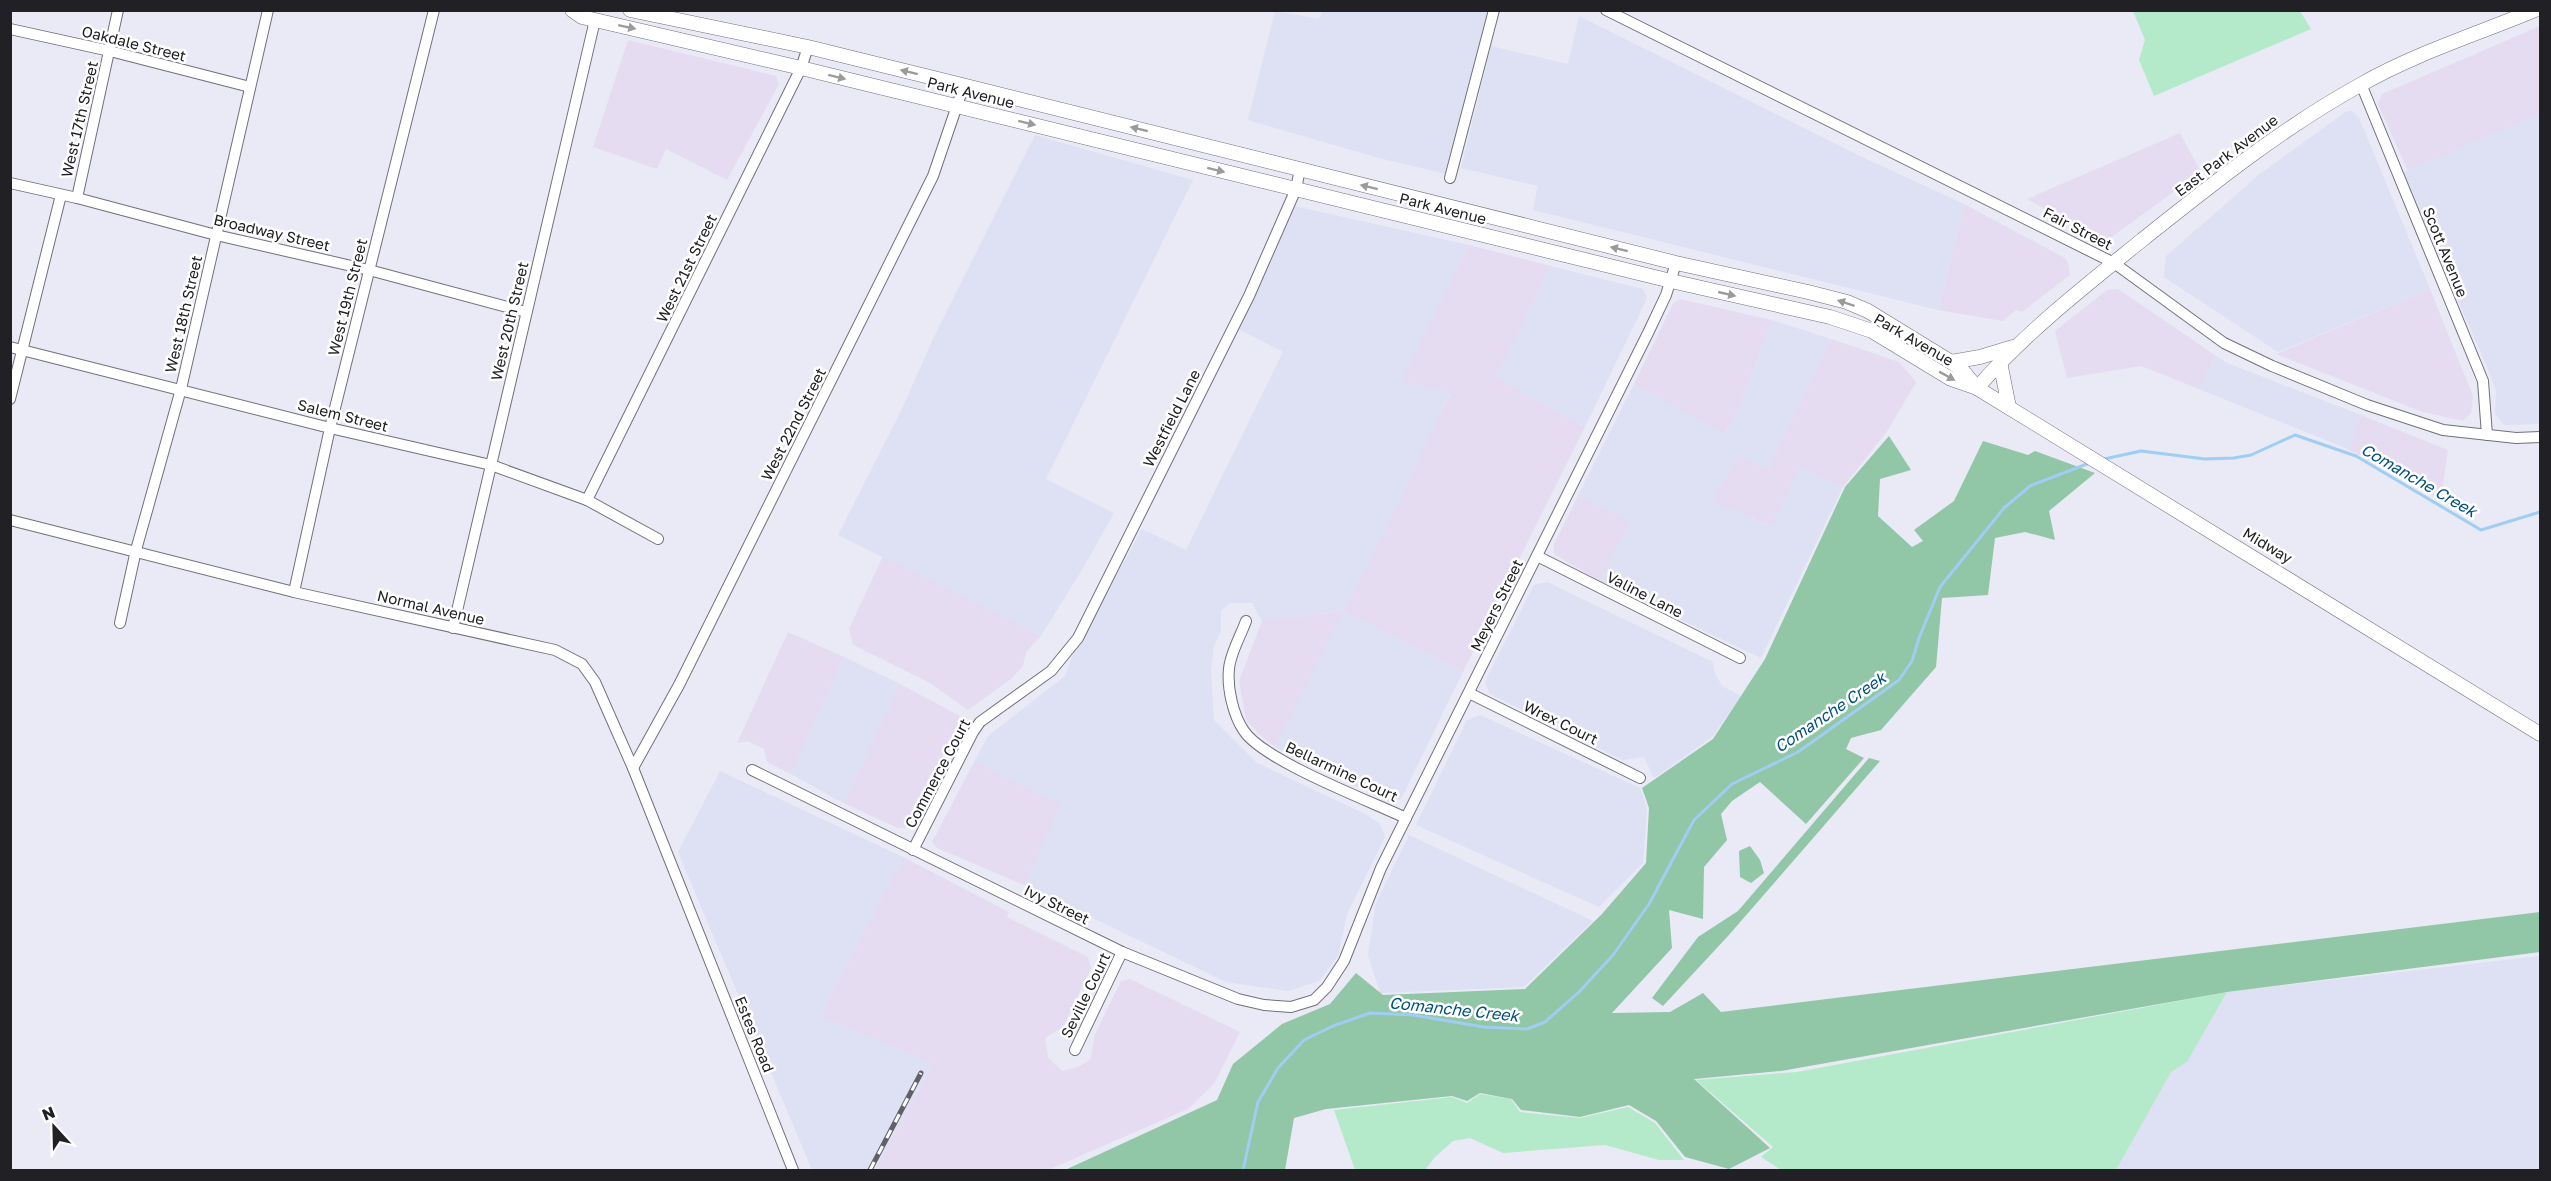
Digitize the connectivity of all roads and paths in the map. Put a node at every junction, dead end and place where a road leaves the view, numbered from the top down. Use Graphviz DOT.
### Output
graph roads {
  1 [pos="118,10"];
  2 [pos="268,10"];
  3 [pos="434,10"];
  4 [pos="572,10"];
  5 [pos="630,10"];
  6 [pos="1494,10"];
  7 [pos="1606,10"];
  8 [pos="2535,10"];
  9 [pos="595,20"];
  10 [pos="10,29"];
  11 [pos="808,48"];
  12 [pos="110,51"];
  13 [pos="801,68"];
  14 [pos="2361,84"];
  15 [pos="964,86"];
  16 [pos="250,87"];
  17 [pos="958,106"];
  18 [pos="1300,170"];
  19 [pos="1450,178"];
  20 [pos="10,183"];
  21 [pos="1296,189"];
  22 [pos="61,195"];
  23 [pos="77,198"];
  24 [pos="216,235"];
  25 [pos="1676,263"];
  26 [pos="2114,263"];
  27 [pos="369,270"];
  28 [pos="1671,281"];
  29 [pos="526,312"];
  30 [pos="2015,346"];
  31 [pos="10,347"];
  32 [pos="22,349"];
  33 [pos="1951,362"];
  34 [pos="2000,362"];
  35 [pos="181,388"];
  36 [pos="1977,388"];
  37 [pos="10,399"];
  38 [pos="2009,407"];
  39 [pos="330,428"];
  40 [pos="2487,435"];
  41 [pos="2541,437"];
  42 [pos="491,465"];
  43 [pos="587,500"];
  44 [pos="10,520"];
  45 [pos="658,539"];
  46 [pos="136,550"];
  47 [pos="1537,556"];
  48 [pos="294,592"];
  49 [pos="1246,621"];
  50 [pos="120,623"];
  51 [pos="453,628"];
  52 [pos="1740,658"];
  53 [pos="1051,671"];
  54 [pos="1469,693"];
  55 [pos="2541,735"];
  56 [pos="633,768"];
  57 [pos="752,770"];
  58 [pos="1640,778"];
  59 [pos="1406,818"];
  60 [pos="913,850"];
  61 [pos="689,910"];
  62 [pos="1122,952"];
  63 [pos="1344,961"];
  64 [pos="1075,1050"];
  65 [pos="793,1170"];
  1 -- 12 [label="street, West 17th Street"];
  2 -- 16 [label="street, West 18th Street"];
  3 -- 27 [label="street, West 19th Street"];
  4 -- 9 [label="main road, Park Avenue"];
  5 -- 11 [label="main road, Park Avenue"];
  6 -- 19 [label="street"];
  7 -- 26 [label="street, Fair Street"];
  8 -- 14 [label="main road, East Park Avenue"];
  9 -- 13 [label="main road, Park Avenue, one-way"];
  9 -- 29 [label="street, West 20th Street"];
  10 -- 12 [label="street, Oakdale Street"];
  11 -- 13 [label="street, West 21st Street"];
  15 -- 11 [label="main road, Park Avenue, one-way"];
  12 -- 16 [label="street, Oakdale Street"];
  12 -- 23 [label="street, West 17th Street"];
  13 -- 17 [label="main road, Park Avenue, one-way"];
  13 -- 43 [label="street, West 21st Street"];
  14 -- 26 [label="main road, East Park Avenue"];
  14 -- 40 [label="street, Scott Avenue"];
  15 -- 17 [label="street, West 22nd Street"];
  18 -- 15 [label="main road, Park Avenue, one-way"];
  16 -- 24 [label="street, West 18th Street"];
  17 -- 21 [label="main road, Park Avenue, one-way"];
  17 -- 56 [label="street, West 22nd Street"];
  18 -- 21 [label="street, Westfield Lane"];
  25 -- 18 [label="main road, Park Avenue, one-way"];
  20 -- 22 [label="street, Broadway Street"];
  21 -- 28 [label="main road, Park Avenue"];
  21 -- 53 [label="street, Westfield Lane"];
  22 -- 23 [label="street, Broadway Street"];
  22 -- 32 [label="street, West 17th Street"];
  23 -- 24 [label="street, Broadway Street"];
  24 -- 27 [label="street, Broadway Street"];
  24 -- 35 [label="street, West 18th Street"];
  25 -- 28 [label="street, Meyers Street"];
  33 -- 25 [label="main road, Park Avenue, one-way"];
  26 -- 30 [label="main road, East Park Avenue"];
  26 -- 40 [label="street, Fair Street"];
  27 -- 29 [label="street, Broadway Street"];
  27 -- 39 [label="street, West 19th Street"];
  28 -- 36 [label="main road, Park Avenue, one-way"];
  28 -- 47 [label="street, Meyers Street"];
  29 -- 42 [label="street, West 20th Street"];
  30 -- 33 [label="main road"];
  30 -- 34 [label="main road, East Park Avenue"];
  31 -- 32 [label="street, Salem Street"];
  32 -- 35 [label="street, Salem Street"];
  32 -- 37 [label="street, West 17th Street"];
  33 -- 36 [label="main road, Park Avenue"];
  34 -- 36 [label="main road, East Park Avenue"];
  34 -- 38 [label="main road"];
  35 -- 39 [label="street, Salem Street"];
  35 -- 46 [label="street, West 18th Street"];
  36 -- 38 [label="main road, Midway"];
  38 -- 55 [label="main road, Midway"];
  39 -- 42 [label="street, Salem Street"];
  39 -- 48 [label="street, West 19th Street"];
  40 -- 41 [label="street, Fair Street"];
  42 -- 43 [label="street, Salem Street"];
  42 -- 51 [label="street, West 20th Street"];
  43 -- 45 [label="street, Salem Street"];
  44 -- 46 [label="street, Normal Avenue"];
  46 -- 48 [label="street, Normal Avenue"];
  46 -- 50 [label="street, West 18th Street"];
  47 -- 52 [label="street, Valine Lane"];
  47 -- 54 [label="street, Meyers Street"];
  48 -- 51 [label="street, Normal Avenue"];
  49 -- 59 [label="street, Bellarmine Court"];
  51 -- 56 [label="street, Normal Avenue"];
  53 -- 60 [label="street, Commerce Court"];
  54 -- 58 [label="street, Wrex Court"];
  54 -- 59 [label="street, Meyers Street"];
  56 -- 61 [label="street, Normal Avenue"];
  57 -- 60 [label="street, Ivy Street"];
  59 -- 63 [label="street, Meyers Street"];
  60 -- 62 [label="street, Ivy Street"];
  61 -- 65 [label="street, Estes Road"];
  62 -- 63 [label="street, Ivy Street"];
  62 -- 64 [label="street, Seville Court"];
}
